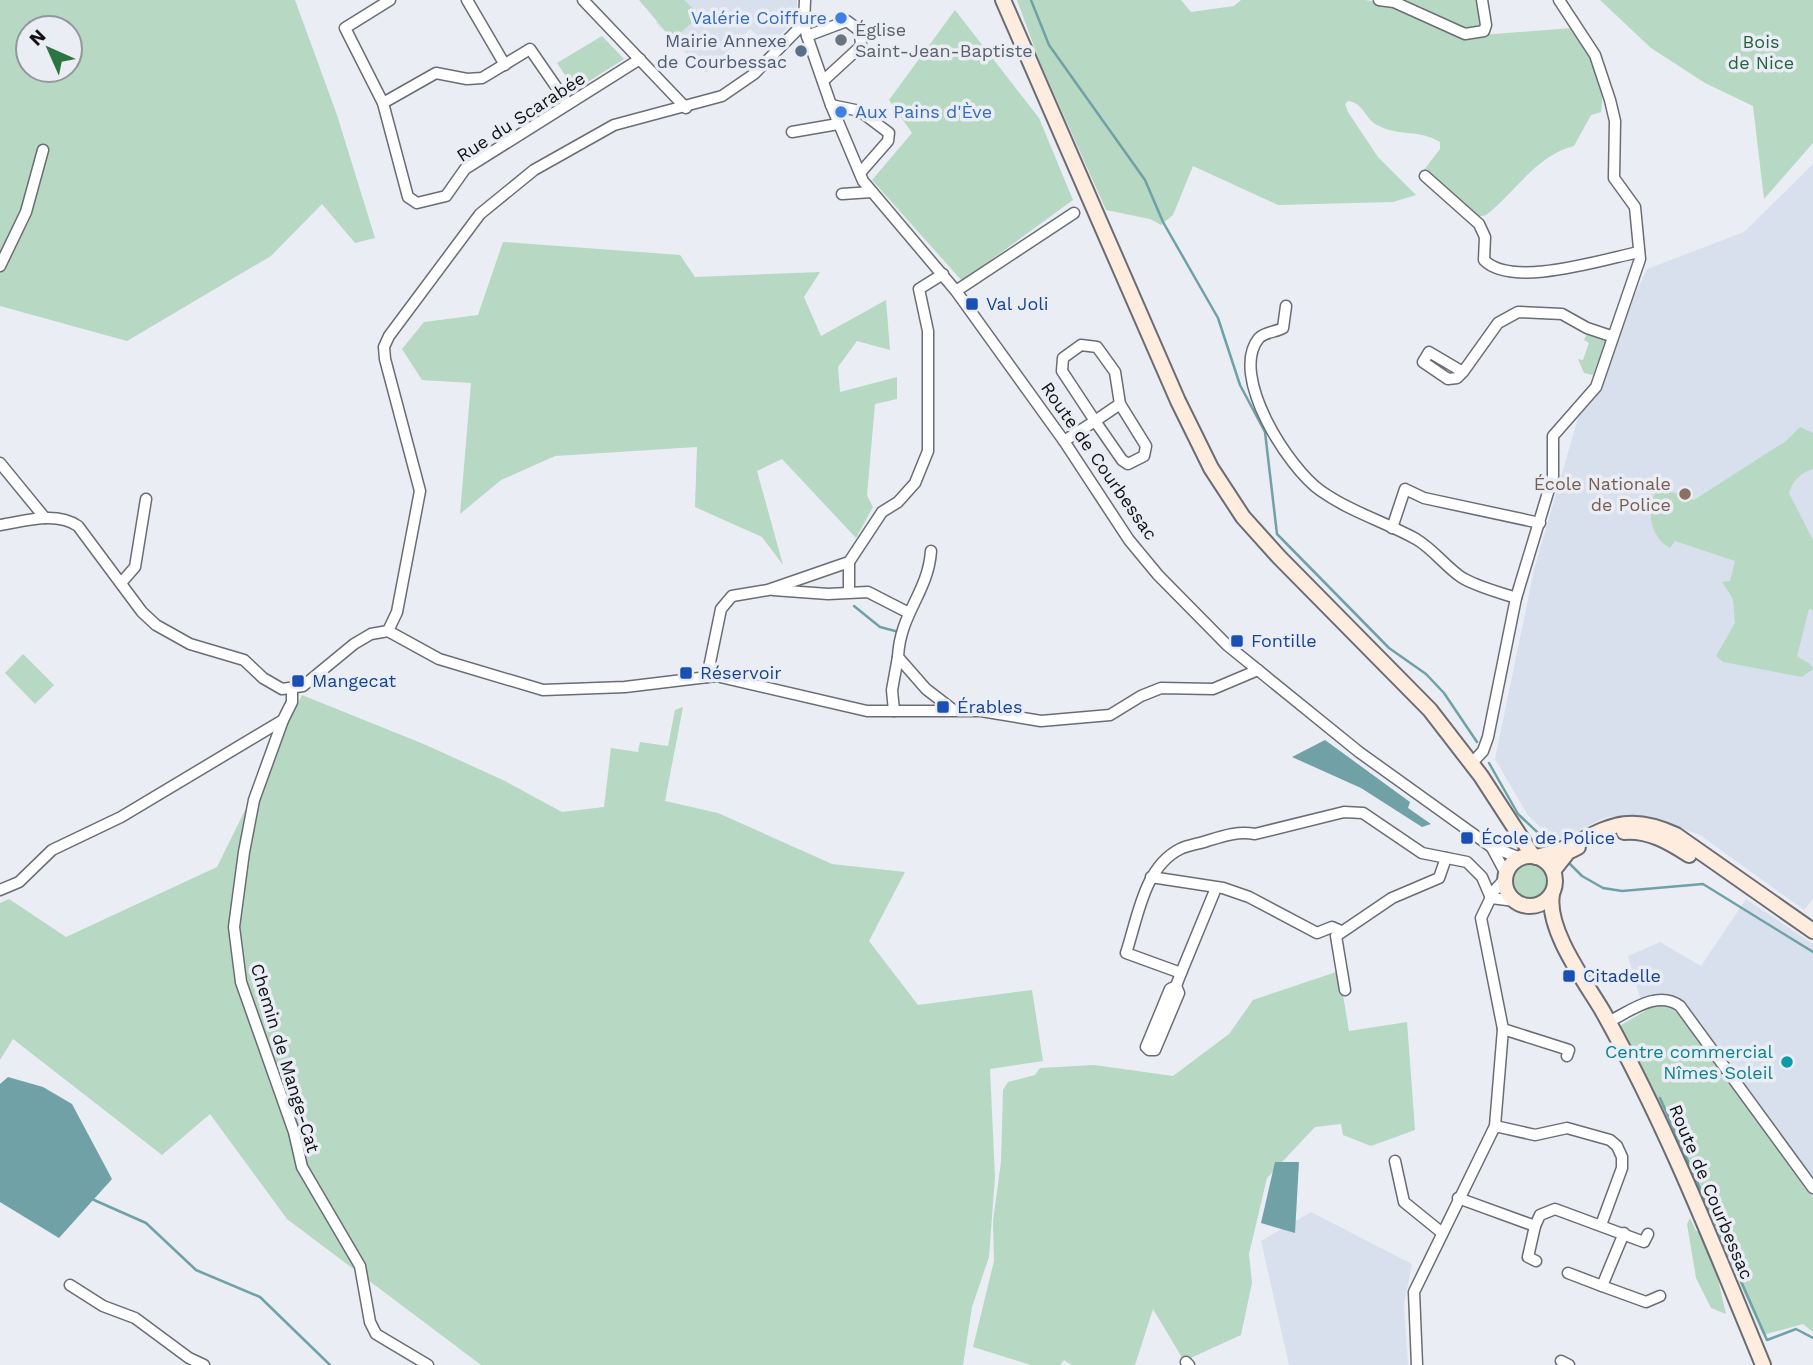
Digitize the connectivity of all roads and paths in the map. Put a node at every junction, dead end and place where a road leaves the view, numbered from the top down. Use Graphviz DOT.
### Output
graph roads {
  1 [pos="390,0"];
  2 [pos="467,0"];
  3 [pos="583,0"];
  4 [pos="805,0"];
  5 [pos="1003,0"];
  6 [pos="1379,0"];
  7 [pos="1482,0"];
  8 [pos="1559,0"];
  9 [pos="804,23"];
  10 [pos="807,36"];
  11 [pos="640,59"];
  12 [pos="506,65"];
  13 [pos="823,80"];
  14 [pos="383,103"];
  15 [pos="568,104"];
  16 [pos="831,105"];
  17 [pos="686,108"];
  18 [pos="838,124"];
  19 [pos="792,132"];
  20 [pos="43,150"];
  21 [pos="860,173"];
  22 [pos="1424,176"];
  23 [pos="872,192"];
  24 [pos="842,194"];
  25 [pos="1074,213"];
  26 [pos="1639,251"];
  27 [pos="0,266"];
  28 [pos="943,274"];
  29 [pos="956,291"];
  30 [pos="1286,306"];
  31 [pos="1611,336"];
  32 [pos="1463,372"];
  33 [pos="1120,404"];
  34 [pos="1095,421"];
  35 [pos="1064,441"];
  36 [pos="0,463"];
  37 [pos="146,499"];
  38 [pos="45,518"];
  39 [pos="1540,523"];
  40 [pos="0,525"];
  41 [pos="1392,528"];
  42 [pos="932,551"];
  43 [pos="849,562"];
  44 [pos="121,583"];
  45 [pos="768,590"];
  46 [pos="849,592"];
  47 [pos="1516,598"];
  48 [pos="907,612"];
  49 [pos="388,631"];
  50 [pos="898,657"];
  51 [pos="1258,670"];
  52 [pos="706,677"];
  53 [pos="292,690"];
  54 [pos="952,709"];
  55 [pos="894,711"];
  56 [pos="284,720"];
  57 [pos="1472,763"];
  58 [pos="1490,846"];
  59 [pos="1527,857"];
  60 [pos="1446,858"];
  61 [pos="1553,871"];
  62 [pos="1506,876"];
  63 [pos="1151,877"];
  64 [pos="1216,888"];
  65 [pos="0,890"];
  66 [pos="1552,894"];
  67 [pos="1491,898"];
  68 [pos="1515,901"];
  69 [pos="1532,906"];
  70 [pos="1556,926"];
  71 [pos="1341,931"];
  72 [pos="1813,934"];
  73 [pos="1181,973"];
  74 [pos="1176,986"];
  75 [pos="1345,990"];
  76 [pos="1608,1022"];
  77 [pos="1503,1029"];
  78 [pos="1567,1056"];
  79 [pos="1495,1126"];
  80 [pos="1395,1161"];
  81 [pos="1813,1188"];
  82 [pos="1458,1198"];
  83 [pos="1601,1225"];
  84 [pos="1535,1226"];
  85 [pos="1441,1232"];
  86 [pos="1624,1233"];
  87 [pos="1648,1234"];
  88 [pos="1536,1261"];
  89 [pos="1568,1273"];
  90 [pos="70,1285"];
  91 [pos="1602,1286"];
  92 [pos="1660,1296"];
  93 [pos="204,1365"];
  94 [pos="428,1365"];
  95 [pos="1417,1365"];
  96 [pos="1763,1365"];
  1 -- 14 [label="street, Rue du Scarabée"];
  2 -- 12 [label="street"];
  3 -- 11 [label="street"];
  4 -- 9 [label="street, Route de Courbessac"];
  5 -- 57 [label="street"];
  6 -- 7 [label="street"];
  8 -- 26 [label="street"];
  9 -- 10 [label="street, Route de Courbessac"];
  9 -- 17 [label="street"];
  10 -- 13 [label="street, Route de Courbessac"];
  10 -- 13 [label="street"];
  11 -- 15 [label="street, Rue du Scarabée"];
  11 -- 17 [label="street"];
  12 -- 14 [label="street"];
  12 -- 15 [label="street"];
  13 -- 16 [label="street, Route de Courbessac"];
  14 -- 15 [label="street, Rue du Scarabée"];
  16 -- 18 [label="street, Route de Courbessac"];
  16 -- 21 [label="street"];
  17 -- 49 [label="street"];
  18 -- 19 [label="street"];
  18 -- 21 [label="street, Route de Courbessac"];
  20 -- 27 [label="street"];
  21 -- 23 [label="street, Route de Courbessac"];
  22 -- 26 [label="street"];
  23 -- 24 [label="street"];
  23 -- 28 [label="street, Route de Courbessac"];
  25 -- 29 [label="street"];
  26 -- 31 [label="street"];
  28 -- 29 [label="street, Route de Courbessac"];
  28 -- 43 [label="street"];
  29 -- 35 [label="street, Route de Courbessac"];
  30 -- 41 [label="street"];
  31 -- 32 [label="street"];
  31 -- 39 [label="street"];
  33 -- 34 [label="street"];
  33 -- 34 [label="street"];
  33 -- 34 [label="street"];
  34 -- 35 [label="street"];
  35 -- 51 [label="street, Route de Courbessac"];
  36 -- 38 [label="street"];
  37 -- 44 [label="street"];
  38 -- 40 [label="street"];
  38 -- 44 [label="street"];
  39 -- 41 [label="street"];
  39 -- 47 [label="street"];
  41 -- 47 [label="street"];
  42 -- 48 [label="street"];
  43 -- 45 [label="street"];
  43 -- 46 [label="street"];
  44 -- 53 [label="street"];
  45 -- 46 [label="street"];
  45 -- 52 [label="street"];
  46 -- 48 [label="street"];
  47 -- 57 [label="street"];
  48 -- 50 [label="street"];
  49 -- 52 [label="street"];
  49 -- 53 [label="street"];
  50 -- 54 [label="street"];
  50 -- 55 [label="street"];
  51 -- 54 [label="street"];
  51 -- 58 [label="street, Route de Courbessac"];
  52 -- 55 [label="street"];
  53 -- 56 [label="street, Chemin de Mange-Cat"];
  54 -- 55 [label="street"];
  56 -- 65 [label="street"];
  56 -- 94 [label="street, Chemin de Mange-Cat"];
  57 -- 59 [label="street"];
  58 -- 59 [label="street, Route de Courbessac"];
  58 -- 62 [label="street, Route de Courbessac"];
  59 -- 61 [label="street"];
  59 -- 62 [label="street"];
  59 -- 72 [label="street"];
  60 -- 63 [label="street"];
  60 -- 67 [label="street"];
  60 -- 71 [label="street"];
  61 -- 66 [label="street"];
  61 -- 72 [label="street"];
  62 -- 67 [label="street"];
  62 -- 68 [label="street"];
  63 -- 64 [label="street"];
  63 -- 73 [label="street"];
  64 -- 71 [label="street"];
  64 -- 73 [label="street"];
  66 -- 69 [label="street"];
  66 -- 70 [label="street, Route de Courbessac"];
  67 -- 68 [label="street"];
  67 -- 77 [label="street"];
  68 -- 69 [label="street"];
  69 -- 70 [label="street, Route de Courbessac"];
  70 -- 76 [label="street, Route de Courbessac"];
  71 -- 75 [label="street"];
  73 -- 74 [label="street"];
  74 -- 74 [label="street"];
  76 -- 81 [label="street"];
  76 -- 96 [label="street, Route de Courbessac"];
  77 -- 78 [label="street"];
  77 -- 79 [label="street"];
  79 -- 82 [label="street"];
  79 -- 83 [label="street"];
  80 -- 85 [label="street"];
  82 -- 84 [label="street"];
  82 -- 85 [label="street"];
  83 -- 84 [label="street"];
  83 -- 86 [label="street"];
  84 -- 88 [label="street"];
  85 -- 95 [label="street"];
  86 -- 87 [label="street"];
  86 -- 91 [label="street"];
  89 -- 91 [label="street"];
  90 -- 93 [label="street"];
  91 -- 92 [label="street"];
}
